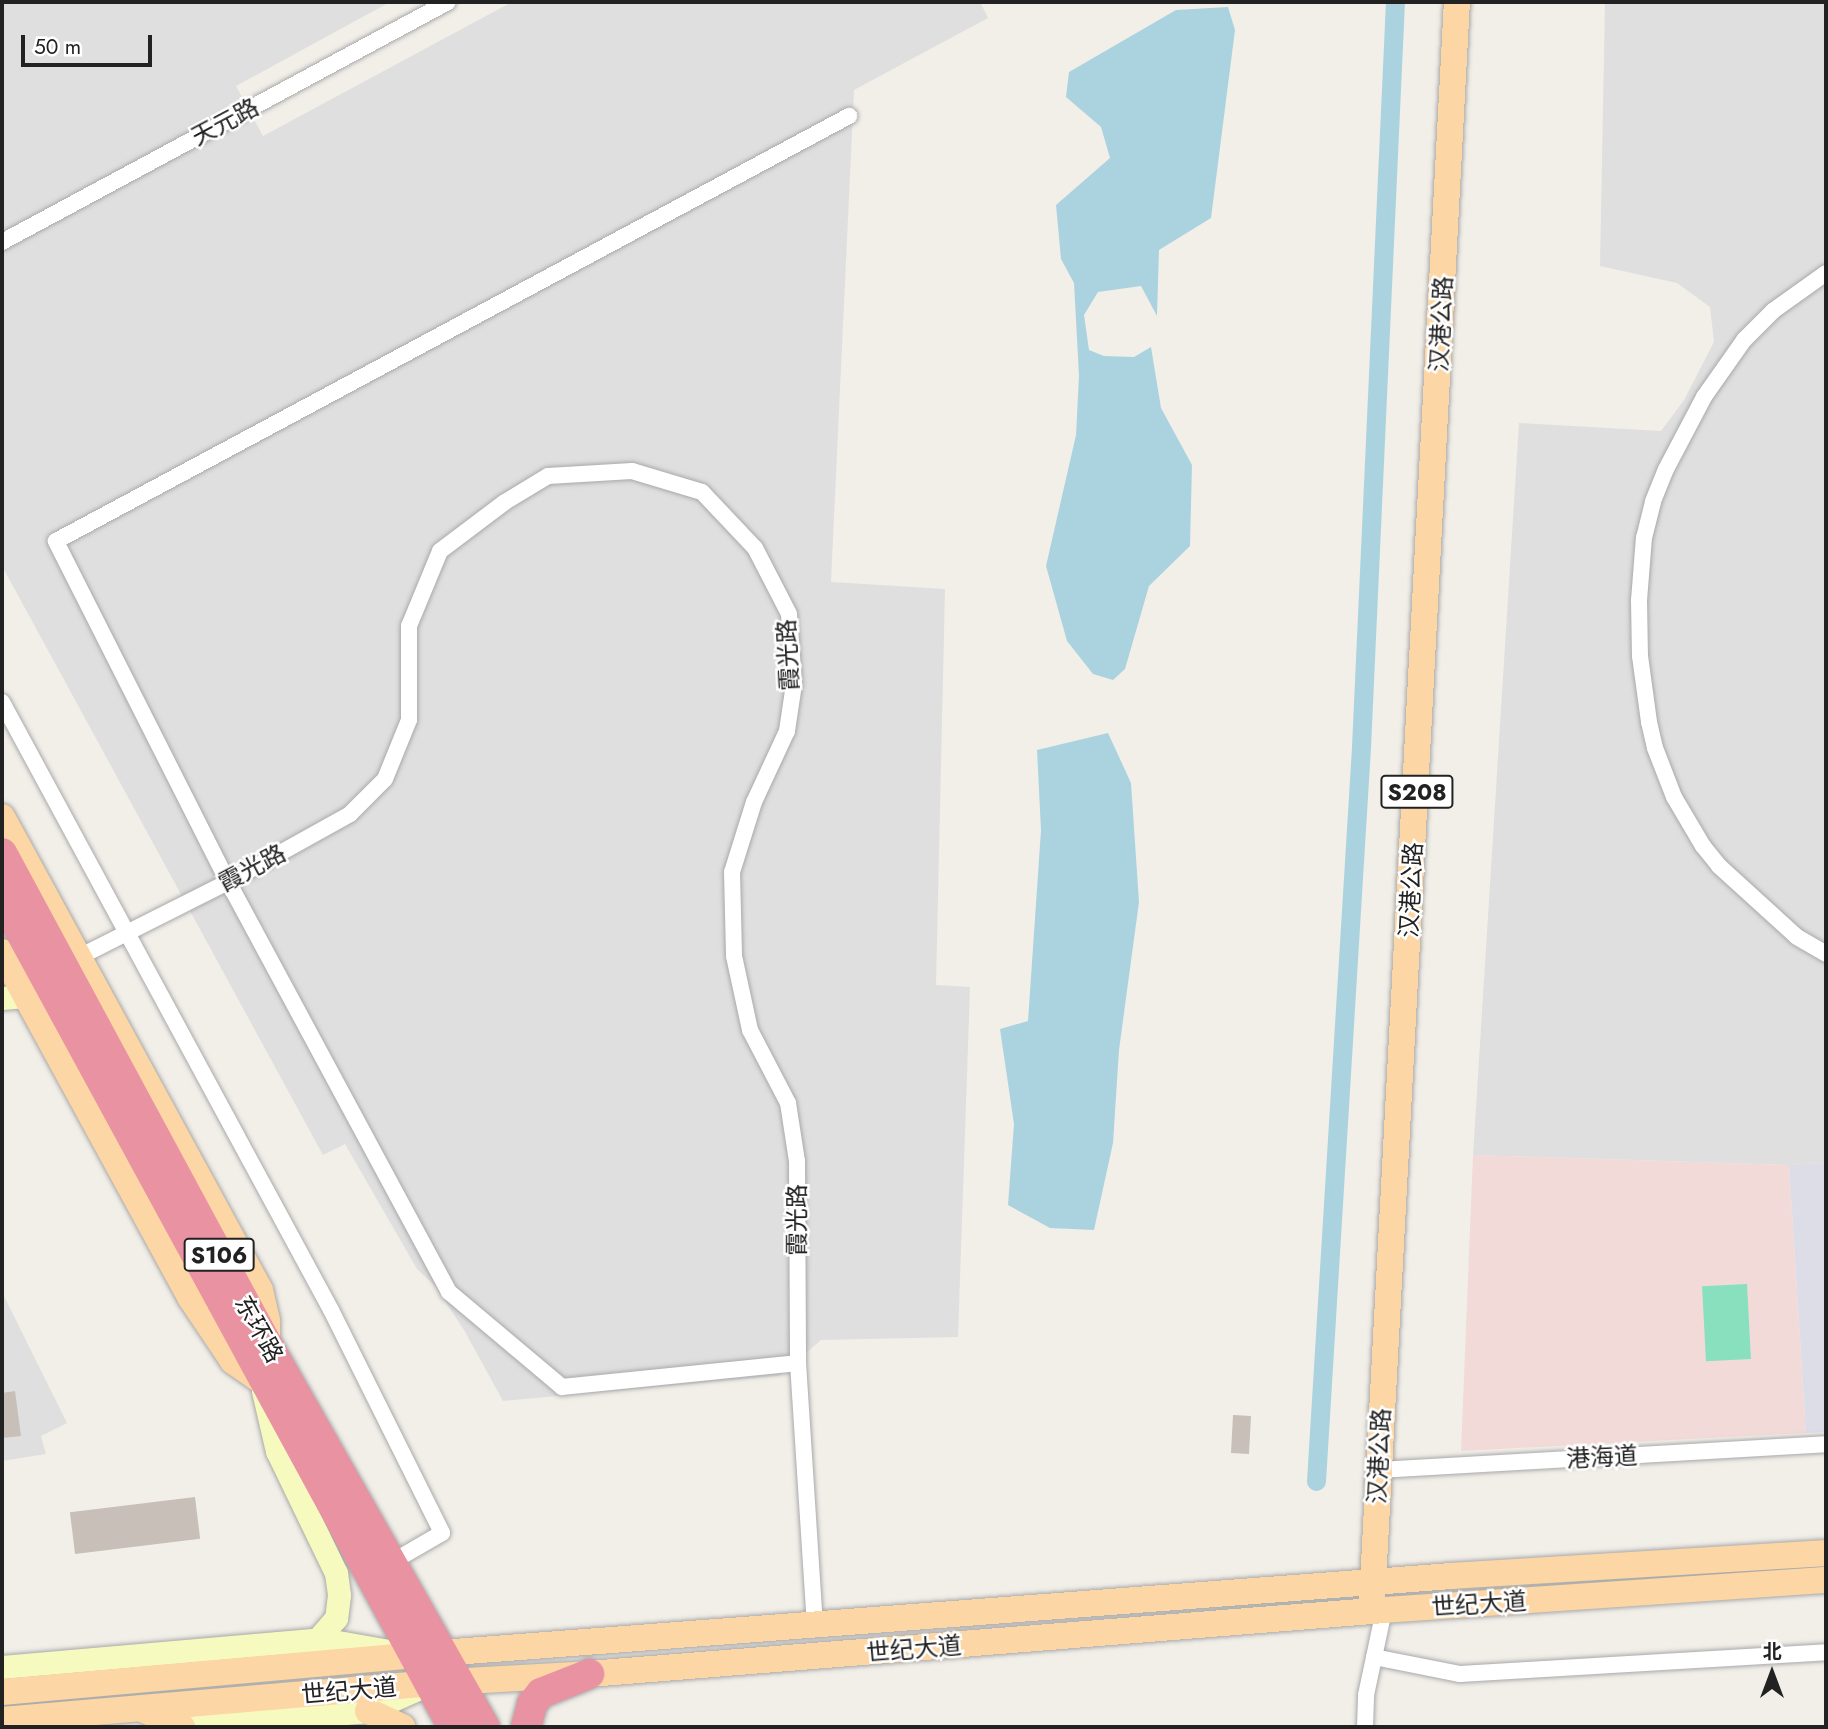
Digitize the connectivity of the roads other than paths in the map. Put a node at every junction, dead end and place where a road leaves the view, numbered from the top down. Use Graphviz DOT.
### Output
graph roads {
  1 [pos="448,2"];
  2 [pos="1457,2"];
  3 [pos="1472,2"];
  4 [pos="849,116"];
  5 [pos="2,242"];
  6 [pos="1826,273"];
  7 [pos="2,702"];
  8 [pos="2,817"];
  9 [pos="2,853"];
  10 [pos="228,882"];
  11 [pos="2,898"];
  12 [pos="127,932"];
  13 [pos="2,952"];
  14 [pos="1826,954"];
  15 [pos="39,981"];
  16 [pos="798,1363"];
  17 [pos="262,1381"];
  18 [pos="1826,1444"];
  19 [pos="1384,1470"];
  20 [pos="1826,1553"];
  21 [pos="392,1562"];
  22 [pos="1826,1580"];
  23 [pos="1379,1582"];
  24 [pos="1377,1611"];
  25 [pos="815,1626"];
  26 [pos="321,1639"];
  27 [pos="1826,1652"];
  28 [pos="430,1654"];
  29 [pos="1374,1657"];
  30 [pos="2,1667"];
  31 [pos="264,1669"];
  32 [pos="589,1674"];
  33 [pos="460,1682"];
  34 [pos="430,1683"];
  35 [pos="2,1692"];
  36 [pos="214,1703"];
  37 [pos="140,1709"];
  38 [pos="368,1710"];
  39 [pos="2,1720"];
  40 [pos="183,1727"];
  41 [pos="403,1727"];
  42 [pos="436,1727"];
  43 [pos="453,1727"];
  44 [pos="485,1727"];
  45 [pos="526,1727"];
  46 [pos="1365,1727"];
  1 -- 5 [label="street, 天元路"];
  2 -- 19 [label="main road, 汉港公路 / S208"];
  3 -- 19 [label="main road, 汉港公路"];
  4 -- 10 [label="street"];
  6 -- 14 [label="street"];
  7 -- 12 [label="street"];
  8 -- 15 [label="main road"];
  9 -- 15 [label="highway, 东环路 / S106"];
  10 -- 12 [label="street, 霞光路"];
  10 -- 16 [label="street"];
  10 -- 16 [label="street, 霞光路"];
  11 -- 15 [label="highway, 东环路 / S106"];
  12 -- 15 [label="street, 霞光路"];
  12 -- 21 [label="street"];
  13 -- 15 [label="main road"];
  15 -- 17 [label="highway, 东环路 / S106"];
  15 -- 21 [label="highway, 东环路 / S106"];
  16 -- 25 [label="street, 霞光路"];
  17 -- 26 [label="main road"];
  17 -- 28 [label="highway, 东环路 / S106"];
  18 -- 19 [label="street, 港海道"];
  19 -- 23 [label="main road, 汉港公路 / S208"];
  20 -- 23 [label="main road, 世纪大道"];
  21 -- 28 [label="highway, 东环路 / S106"];
  22 -- 24 [label="main road, 世纪大道"];
  23 -- 24 [label="main road, 汉港公路 / S208"];
  23 -- 25 [label="main road, 世纪大道"];
  24 -- 29 [label="street"];
  24 -- 32 [label="main road, 世纪大道"];
  25 -- 28 [label="main road, 世纪大道"];
  26 -- 28 [label="main road"];
  26 -- 30 [label="main road"];
  26 -- 31 [label="main road"];
  27 -- 29 [label="street"];
  28 -- 31 [label="main road, 世纪大道"];
  28 -- 33 [label="highway, 东环路 / S106"];
  28 -- 34 [label="highway, 东环路 / S106"];
  29 -- 46 [label="street"];
  31 -- 35 [label="main road, 世纪大道"];
  32 -- 33 [label="main road, 世纪大道"];
  32 -- 45 [label="highway"];
  33 -- 34 [label="main road, 世纪大道"];
  33 -- 44 [label="highway, 东环路 / S106"];
  34 -- 36 [label="main road, 世纪大道"];
  34 -- 38 [label="main road"];
  34 -- 42 [label="main road"];
  34 -- 43 [label="highway, 东环路 / S106"];
  36 -- 37 [label="main road, 世纪大道"];
  36 -- 40 [label="street"];
  37 -- 39 [label="main road, 世纪大道"];
  37 -- 40 [label="main road"];
  38 -- 40 [label="main road"];
  38 -- 41 [label="main road"];
}
